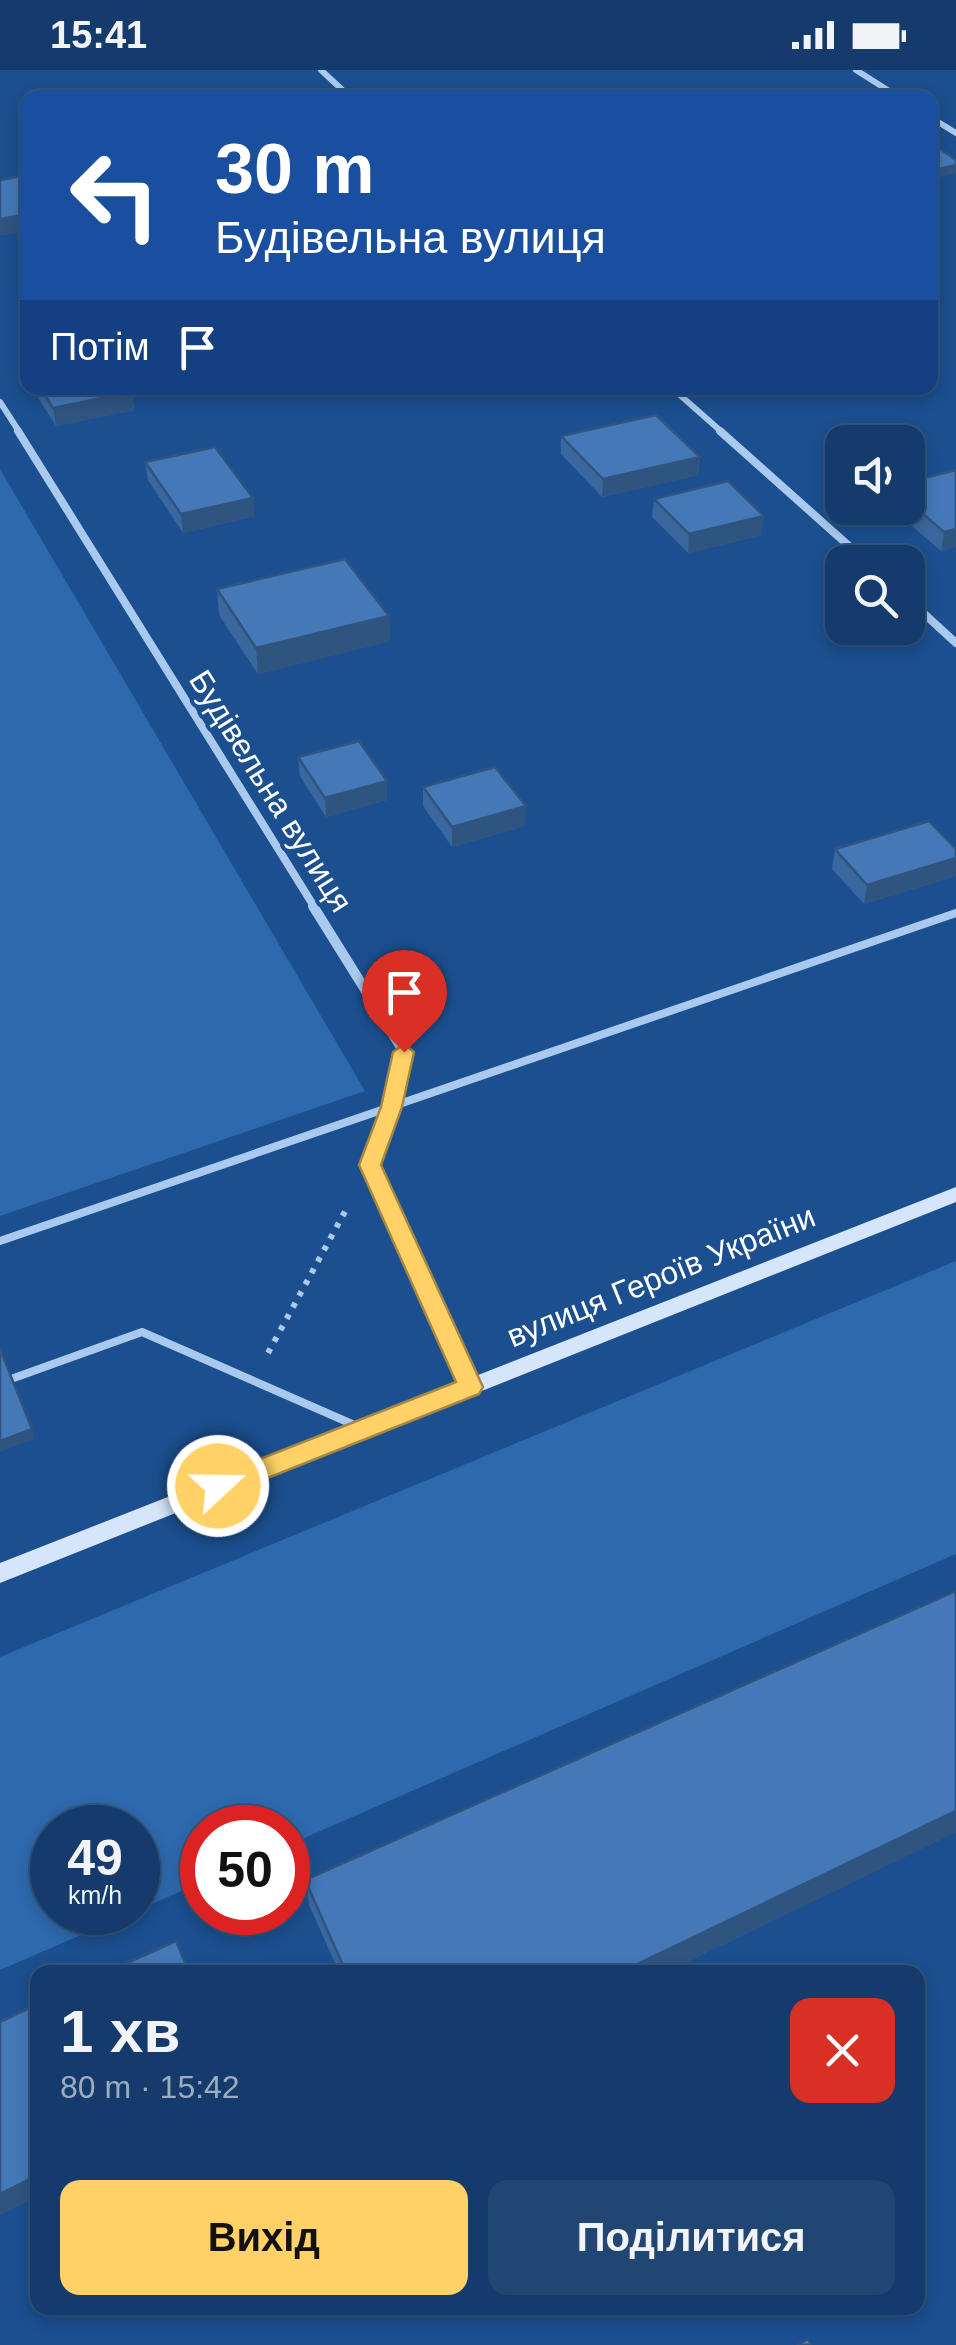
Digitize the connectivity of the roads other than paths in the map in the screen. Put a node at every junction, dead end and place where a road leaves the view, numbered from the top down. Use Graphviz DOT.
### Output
graph roads {
  1 [pos="321,70"];
  2 [pos="856,70"];
  3 [pos="342,90"];
  4 [pos="887,90"];
  5 [pos="680,395"];
  6 [pos="0,402"];
  7 [pos="848,545"];
  8 [pos="925,615"];
  9 [pos="956,643"];
  10 [pos="956,913"];
  11 [pos="392,1107"];
  12 [pos="956,1194"];
  13 [pos="0,1241"];
  14 [pos="10,1378"];
  15 [pos="470,1387"];
  16 [pos="364,1429"];
  17 [pos="0,1573"];
  1 -- 3 [label="street"];
  2 -- 4 [label="street"];
  5 -- 7 [label="street"];
  6 -- 11 [label="street, Будівельна вулиця"];
  8 -- 9 [label="street"];
  10 -- 11 [label="lane"];
  11 -- 13 [label="lane"];
  11 -- 15 [label="street, Будівельна вулиця"];
  12 -- 15 [label="main road, вулиця Героїв України"];
  14 -- 16 [label="lane"];
  15 -- 16 [label="main road, вулиця Героїв України"];
  16 -- 17 [label="main road, вулиця Героїв України"];
}
